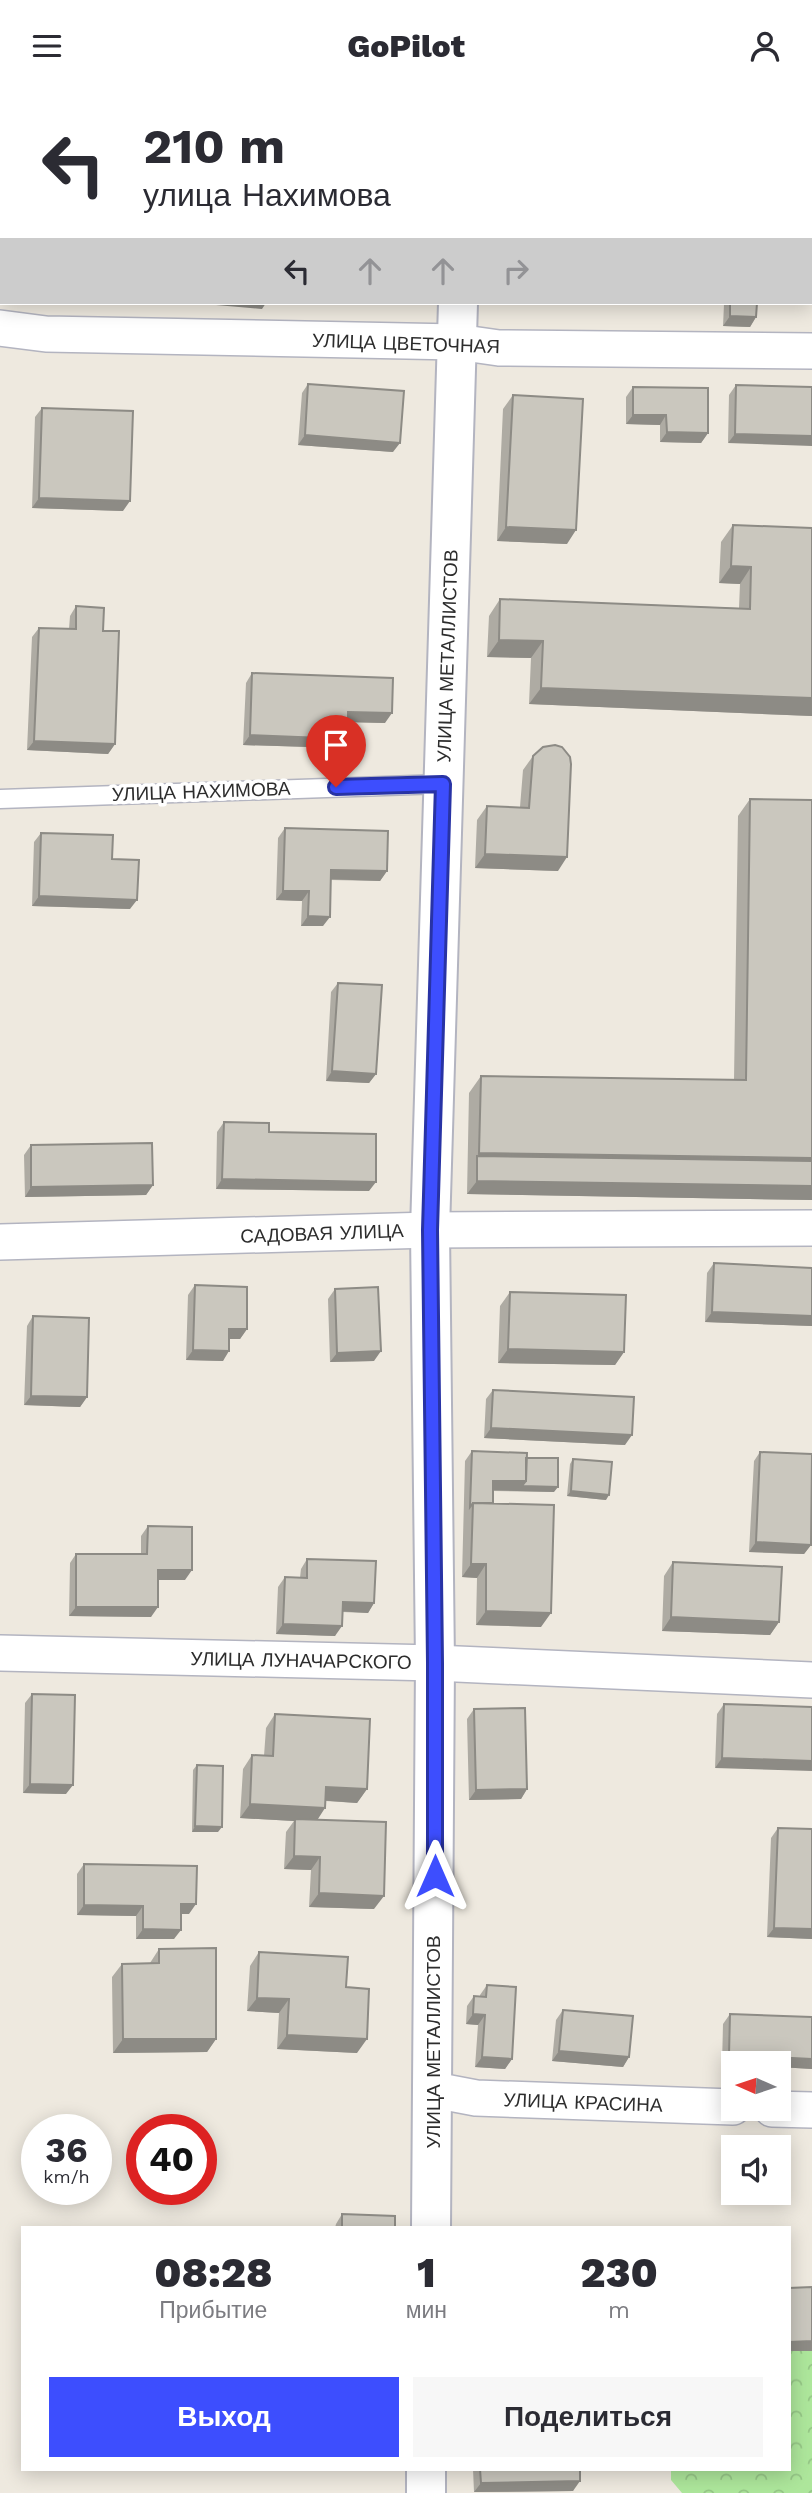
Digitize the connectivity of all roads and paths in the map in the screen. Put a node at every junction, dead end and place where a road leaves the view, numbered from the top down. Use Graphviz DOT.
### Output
graph roads {
  1 [pos="458,305"];
  2 [pos="0,328"];
  3 [pos="457,342"];
  4 [pos="812,351"];
  5 [pos="443,784"];
  6 [pos="0,799"];
  7 [pos="812,1228"];
  8 [pos="430,1230"];
  9 [pos="0,1242"];
  10 [pos="0,1653"];
  11 [pos="435,1663"];
  12 [pos="812,1680"];
  13 [pos="434,2089"];
  14 [pos="721,2107"];
  15 [pos="791,2109"];
  16 [pos="812,2110"];
  17 [pos="431,2226"];
  18 [pos="426,2471"];
  19 [pos="426,2493"];
  1 -- 3 [label="street, УЛИЦА МЕТАЛЛИСТОВ"];
  2 -- 3 [label="street, УЛИЦА ЦВЕТОЧНАЯ"];
  3 -- 4 [label="street, УЛИЦА ЦВЕТОЧНАЯ"];
  3 -- 5 [label="street, УЛИЦА МЕТАЛЛИСТОВ"];
  5 -- 6 [label="lane, УЛИЦА НАХИМОВА"];
  5 -- 8 [label="street, УЛИЦА МЕТАЛЛИСТОВ"];
  7 -- 8 [label="street, САДОВАЯ УЛИЦА"];
  8 -- 9 [label="street, САДОВАЯ УЛИЦА"];
  8 -- 11 [label="street, УЛИЦА МЕТАЛЛИСТОВ"];
  10 -- 11 [label="street, УЛИЦА ЛУНАЧАРСКОГО"];
  11 -- 12 [label="street, УЛИЦА ЛУНАЧАРСКОГО"];
  11 -- 13 [label="street, УЛИЦА МЕТАЛЛИСТОВ"];
  13 -- 14 [label="street, УЛИЦА КРАСИНА"];
  13 -- 17 [label="street, УЛИЦА МЕТАЛЛИСТОВ"];
  15 -- 16 [label="street"];
  18 -- 19 [label="street"];
}
